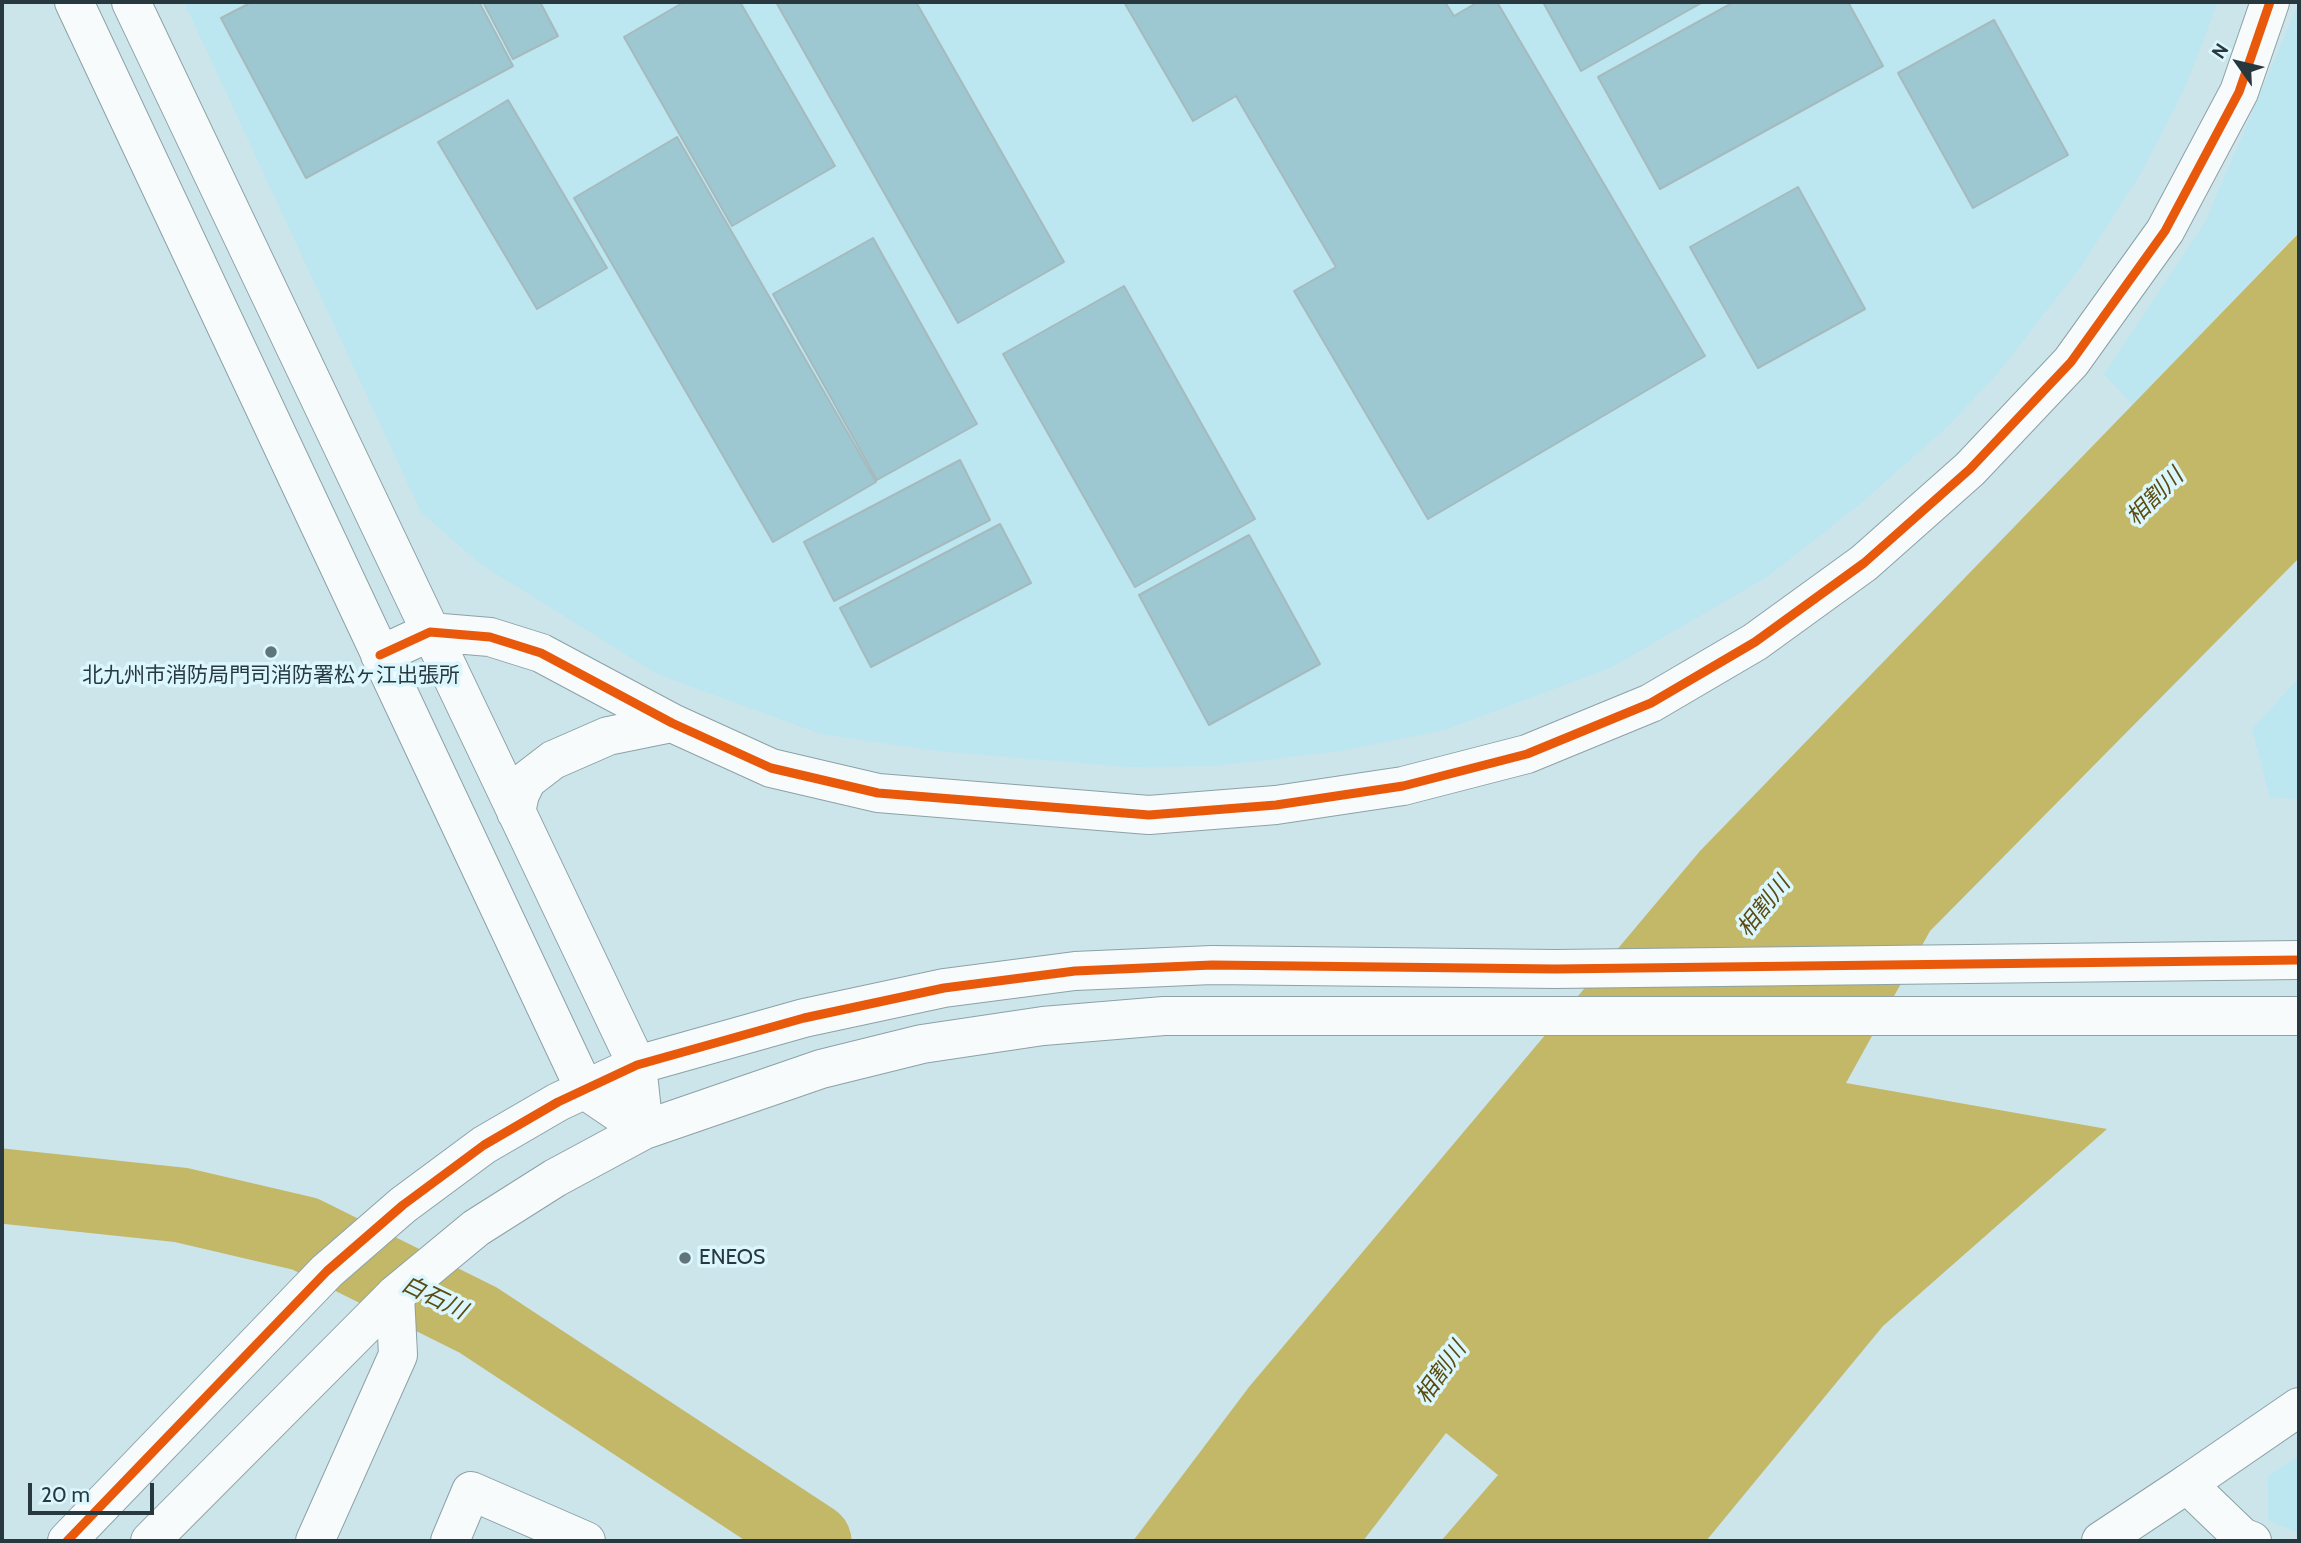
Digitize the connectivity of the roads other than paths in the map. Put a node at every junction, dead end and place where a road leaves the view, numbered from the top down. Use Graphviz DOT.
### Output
graph roads {
  1 [pos="74,2"];
  2 [pos="131,2"];
  3 [pos="2270,2"];
  4 [pos="430,632"];
  5 [pos="380,654"];
  6 [pos="672,723"];
  7 [pos="516,812"];
  8 [pos="2299,960"];
  9 [pos="2299,1016"];
  10 [pos="636,1065"];
  11 [pos="585,1090"];
  12 [pos="644,1130"];
  13 [pos="395,1295"];
  14 [pos="2299,1407"];
  15 [pos="2187,1484"];
  16 [pos="68,1541"];
  17 [pos="150,1541"];
  18 [pos="315,1541"];
  19 [pos="450,1541"];
  20 [pos="586,1541"];
  21 [pos="2101,1541"];
  22 [pos="2252,1541"];
  1 -- 5 [label="street"];
  2 -- 4 [label="street"];
  3 -- 6 [label="street"];
  4 -- 5 [label="street"];
  4 -- 6 [label="street"];
  4 -- 7 [label="street"];
  5 -- 11 [label="street"];
  6 -- 7 [label="street"];
  7 -- 10 [label="street"];
  8 -- 10 [label="street"];
  9 -- 12 [label="street"];
  10 -- 11 [label="street"];
  10 -- 12 [label="street"];
  11 -- 12 [label="street"];
  11 -- 16 [label="street"];
  12 -- 13 [label="street"];
  13 -- 17 [label="street"];
  13 -- 18 [label="street"];
  14 -- 15 [label="street"];
  15 -- 21 [label="street"];
  15 -- 22 [label="street"];
  19 -- 20 [label="street"];
}
